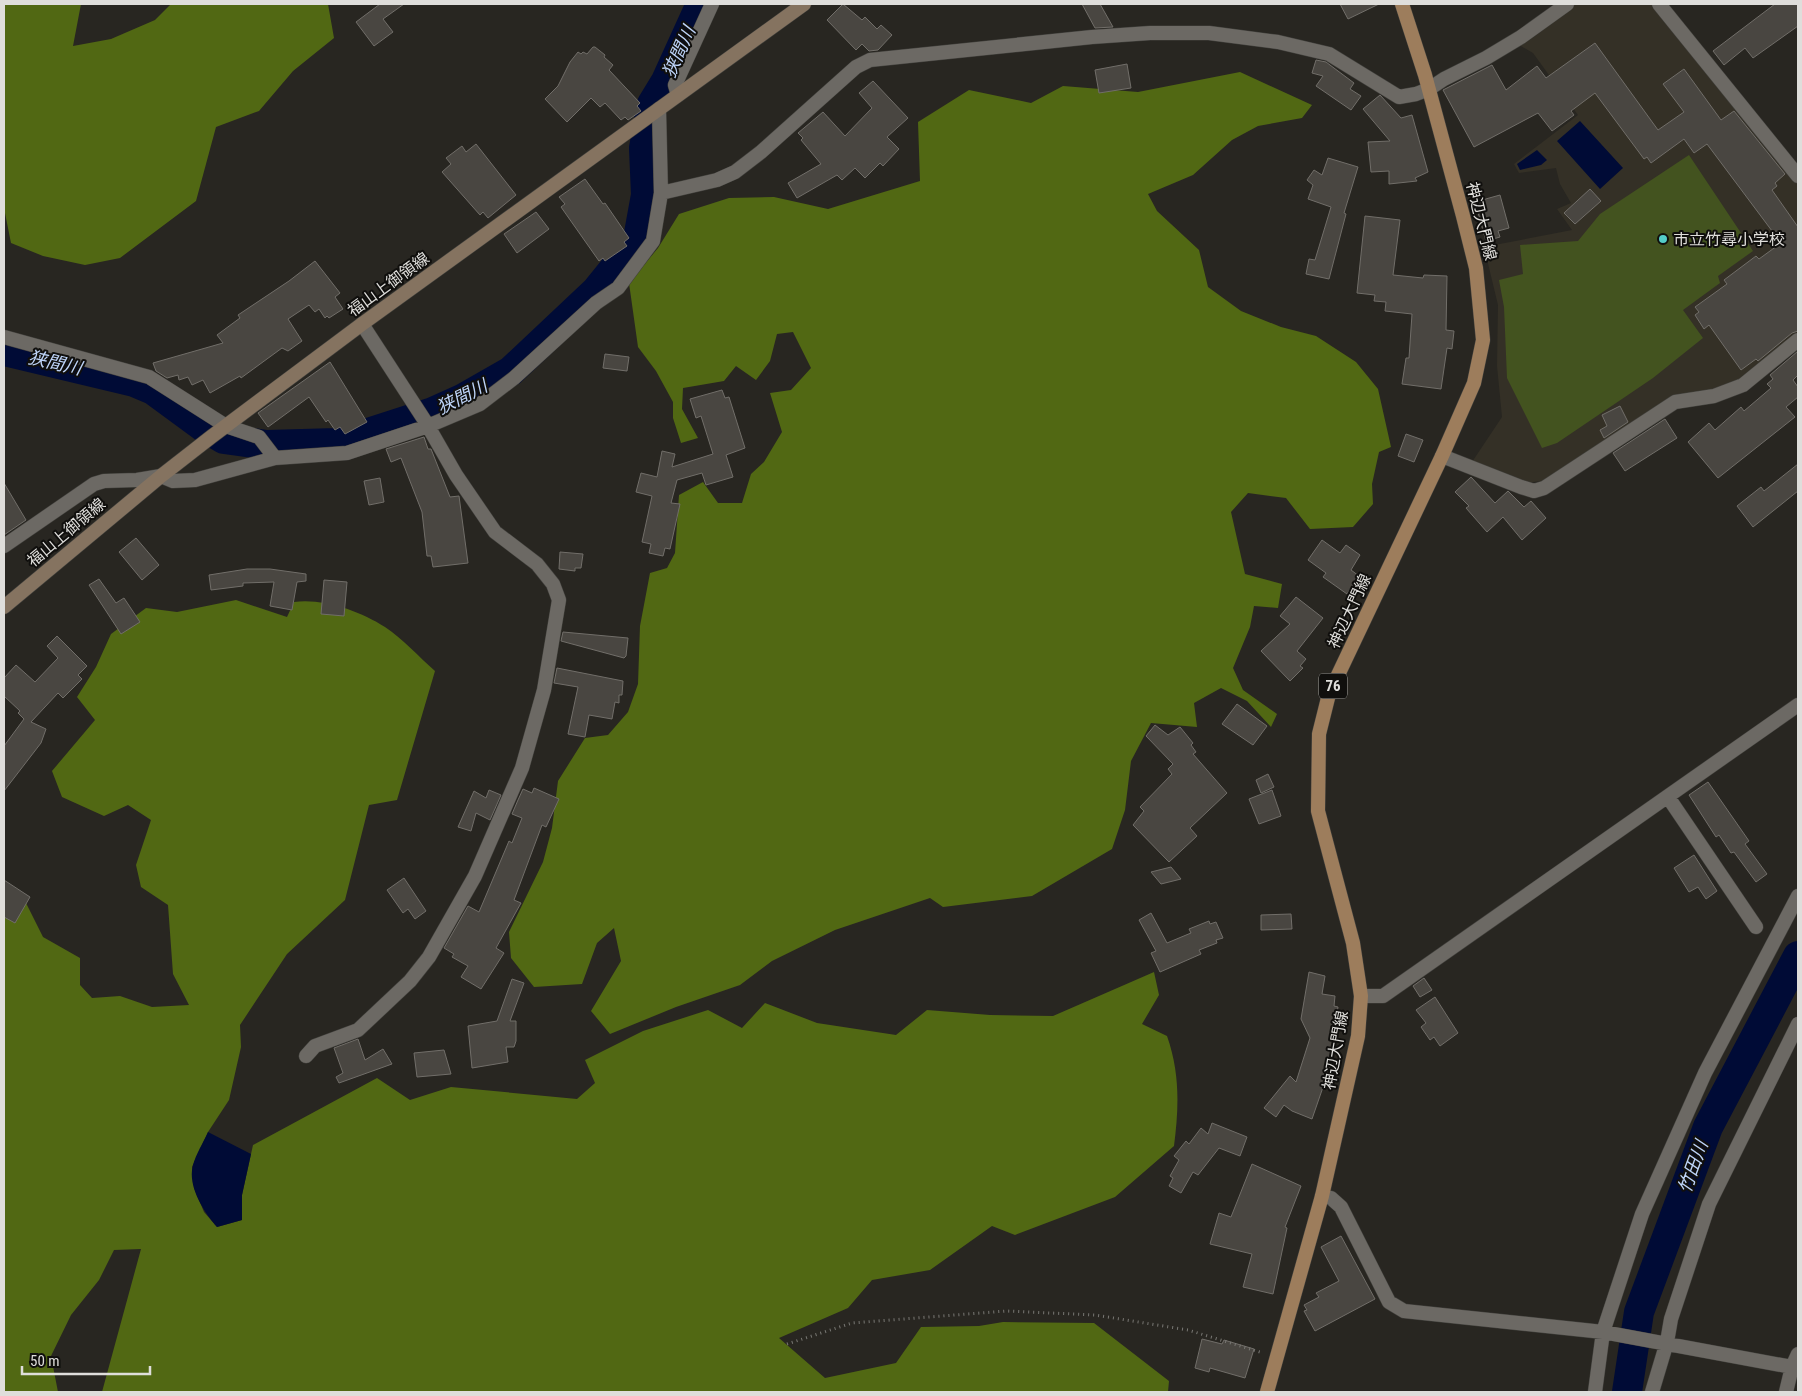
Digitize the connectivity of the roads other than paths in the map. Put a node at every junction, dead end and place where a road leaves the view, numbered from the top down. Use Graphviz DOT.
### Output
graph roads {
  1 [pos="712,4"];
  2 [pos="804,4"];
  3 [pos="1402,4"];
  4 [pos="1567,4"];
  5 [pos="1659,4"];
  6 [pos="1429,89"];
  7 [pos="678,95"];
  8 [pos="657,110"];
  9 [pos="1798,176"];
  10 [pos="661,194"];
  11 [pos="362,324"];
  12 [pos="4,337"];
  13 [pos="1798,340"];
  14 [pos="424,419"];
  15 [pos="219,431"];
  16 [pos="1442,456"];
  17 [pos="275,458"];
  18 [pos="161,476"];
  19 [pos="4,546"];
  20 [pos="4,607"];
  21 [pos="1798,705"];
  22 [pos="1668,797"];
  23 [pos="1798,896"];
  24 [pos="1756,927"];
  25 [pos="1361,996"];
  26 [pos="1798,1024"];
  27 [pos="306,1056"];
  28 [pos="1322,1196"];
  29 [pos="1607,1333"];
  30 [pos="1664,1342"];
  31 [pos="1798,1354"];
  32 [pos="1795,1369"];
  33 [pos="1267,1392"];
  34 [pos="1595,1392"];
  35 [pos="1652,1392"];
  36 [pos="1786,1392"];
  1 -- 7 [label="street"];
  2 -- 7 [label="main road, 福山上御領線"];
  3 -- 6 [label="main road, 神辺大門線 / 76"];
  4 -- 6 [label="street"];
  5 -- 9 [label="street"];
  6 -- 10 [label="street"];
  6 -- 16 [label="main road, 神辺大門線 / 76"];
  7 -- 8 [label="main road, 福山上御領線"];
  8 -- 10 [label="street"];
  8 -- 11 [label="main road, 福山上御領線"];
  10 -- 14 [label="street"];
  11 -- 14 [label="street"];
  11 -- 15 [label="main road, 福山上御領線"];
  12 -- 15 [label="street"];
  13 -- 16 [label="street"];
  14 -- 17 [label="street"];
  14 -- 27 [label="street"];
  15 -- 17 [label="street"];
  15 -- 18 [label="main road, 福山上御領線"];
  16 -- 25 [label="main road, 神辺大門線 / 76"];
  17 -- 18 [label="street"];
  18 -- 19 [label="street"];
  18 -- 20 [label="main road, 福山上御領線"];
  21 -- 22 [label="street"];
  22 -- 24 [label="street"];
  22 -- 25 [label="street"];
  23 -- 29 [label="street"];
  25 -- 28 [label="main road, 神辺大門線 / 76"];
  26 -- 30 [label="street"];
  28 -- 29 [label="street"];
  28 -- 33 [label="main road, 神辺大門線 / 76"];
  29 -- 30 [label="street"];
  29 -- 34 [label="street"];
  30 -- 32 [label="street"];
  30 -- 35 [label="street"];
  31 -- 32 [label="street"];
  32 -- 36 [label="street"];
}
